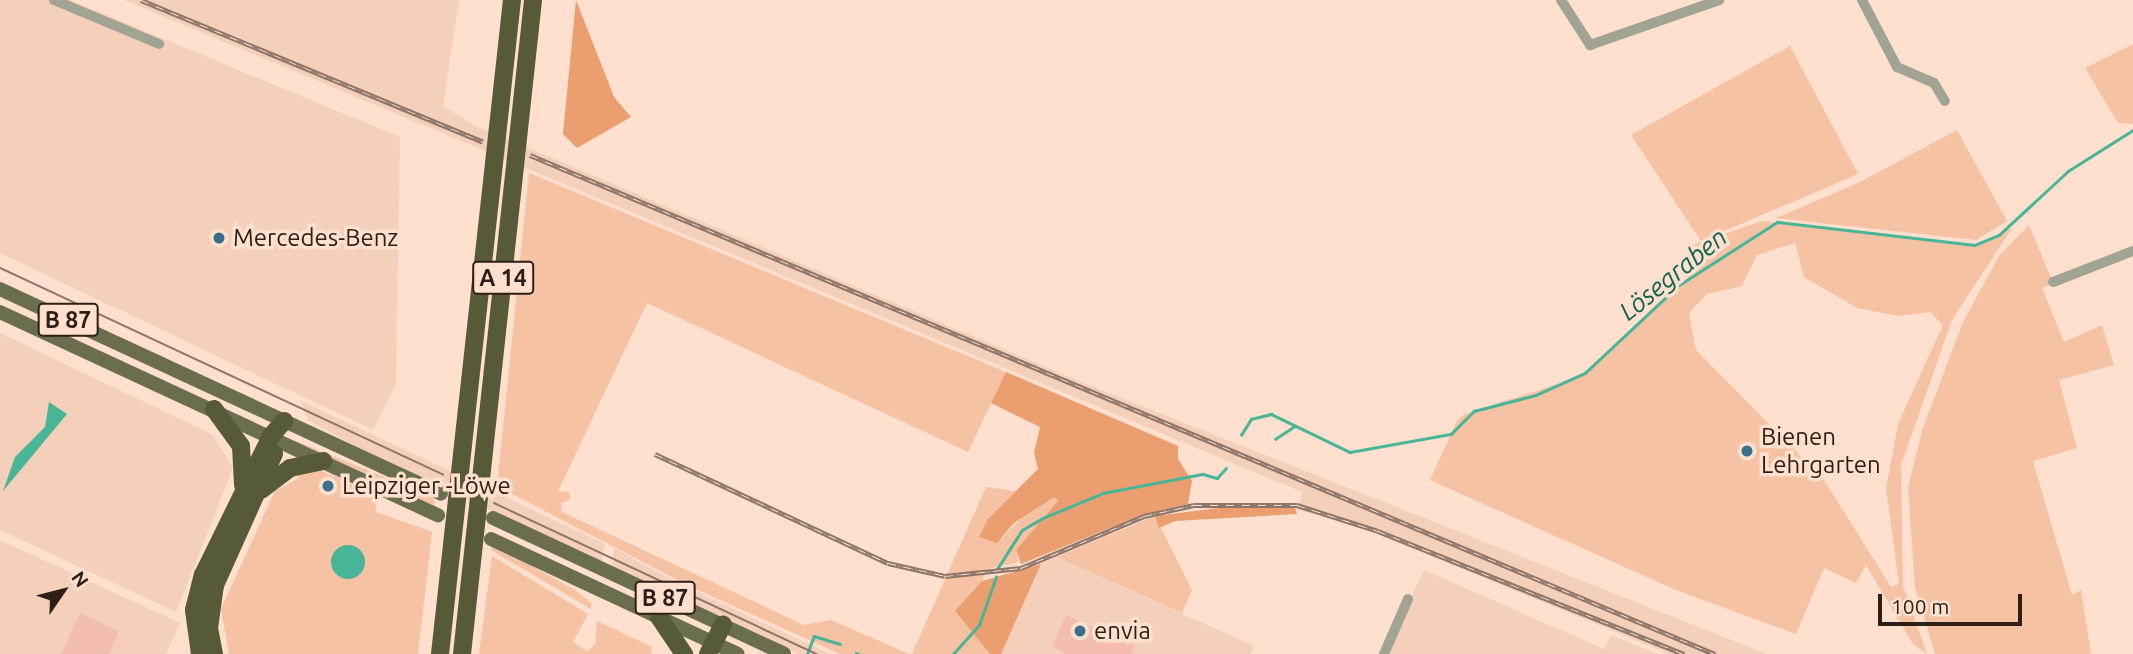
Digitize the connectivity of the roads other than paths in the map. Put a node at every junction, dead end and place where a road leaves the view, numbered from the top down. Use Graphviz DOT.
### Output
graph roads {
  1 [pos="54,0"];
  2 [pos="512,0"];
  3 [pos="533,0"];
  4 [pos="1561,0"];
  5 [pos="1719,0"];
  6 [pos="1861,0"];
  7 [pos="159,44"];
  8 [pos="1945,101"];
  9 [pos="2133,251"];
  10 [pos="2053,282"];
  11 [pos="0,289"];
  12 [pos="0,312"];
  13 [pos="214,409"];
  14 [pos="284,421"];
  15 [pos="276,438"];
  16 [pos="323,461"];
  17 [pos="249,493"];
  18 [pos="441,494"];
  19 [pos="438,515"];
  20 [pos="493,518"];
  21 [pos="491,539"];
  22 [pos="1408,599"];
  23 [pos="659,617"];
  24 [pos="726,627"];
  25 [pos="720,650"];
  26 [pos="439,651"];
  27 [pos="200,654"];
  28 [pos="214,654"];
  29 [pos="462,654"];
  30 [pos="684,654"];
  31 [pos="784,654"];
  32 [pos="1384,654"];
  1 -- 7 [label="street"];
  2 -- 26 [label="highway, A 14"];
  3 -- 29 [label="highway, A 14"];
  4 -- 5 [label="street"];
  6 -- 8 [label="street"];
  9 -- 10 [label="street"];
  11 -- 14 [label="main road, B 87"];
  12 -- 13 [label="main road, B 87"];
  13 -- 15 [label="main road, B 87"];
  13 -- 17 [label="highway"];
  14 -- 15 [label="highway"];
  14 -- 18 [label="main road, B 87"];
  15 -- 16 [label="main road, B 87"];
  15 -- 17 [label="highway"];
  16 -- 17 [label="highway"];
  16 -- 19 [label="main road, B 87"];
  17 -- 27 [label="highway"];
  17 -- 28 [label="highway"];
  20 -- 24 [label="main road, B 87"];
  21 -- 23 [label="main road, B 87"];
  22 -- 32 [label="street"];
  23 -- 25 [label="main road, B 87"];
  23 -- 30 [label="highway"];
  24 -- 25 [label="highway"];
  24 -- 31 [label="main road, B 87"];
}
